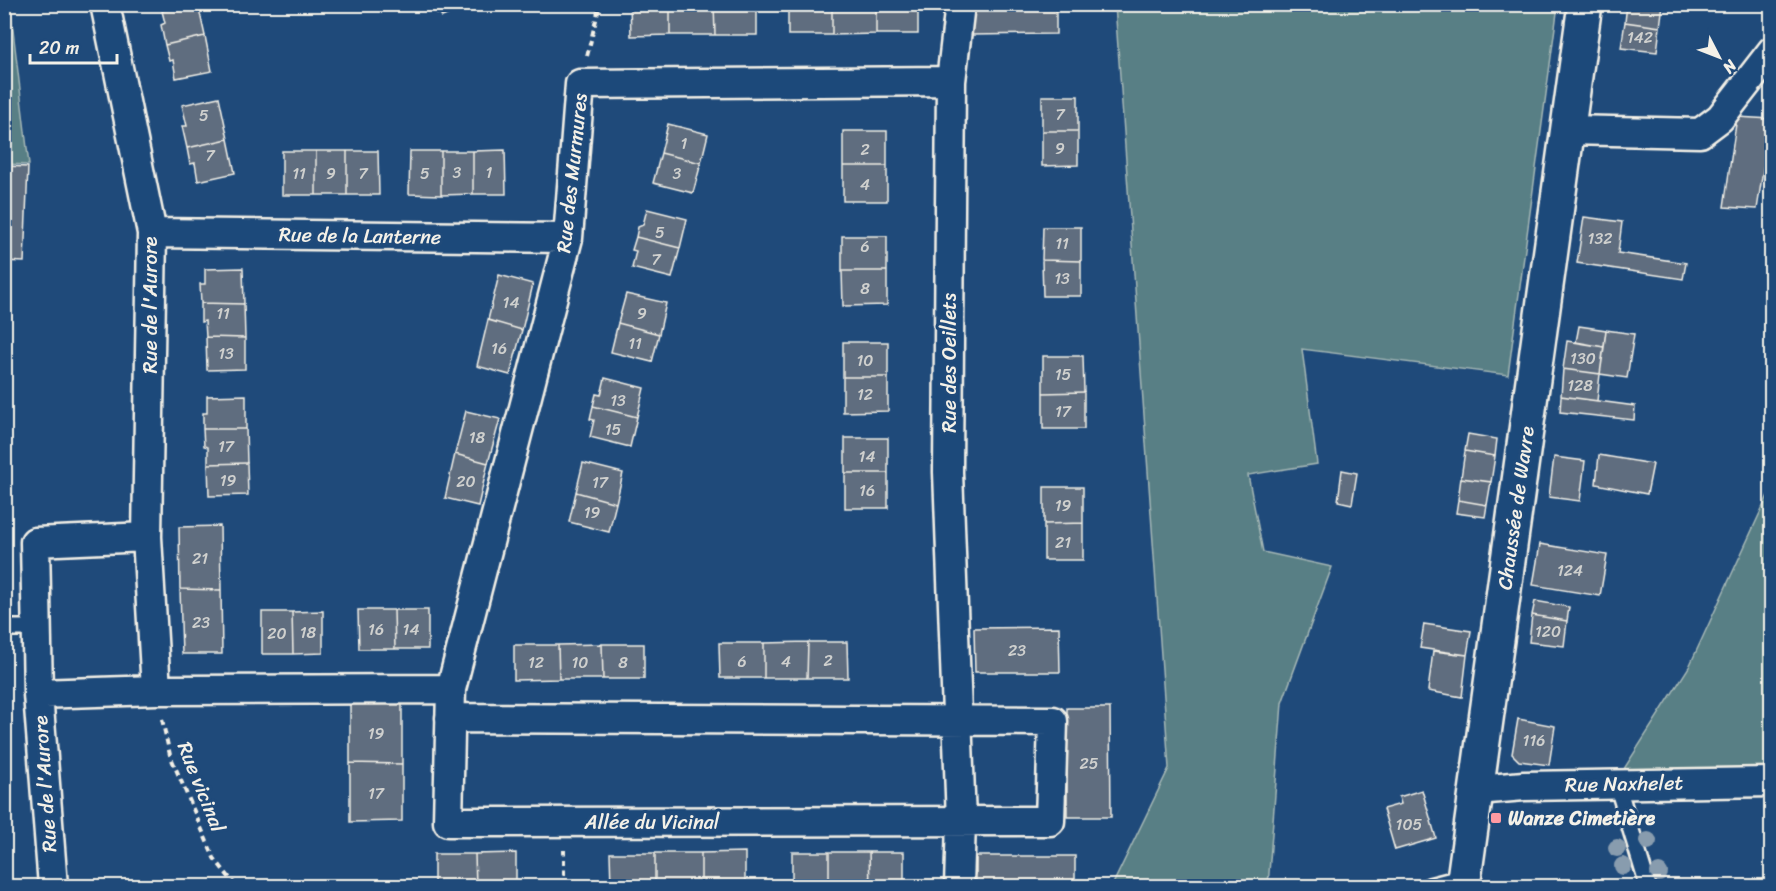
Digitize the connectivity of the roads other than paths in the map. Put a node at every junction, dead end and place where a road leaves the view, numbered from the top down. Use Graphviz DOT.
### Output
graph roads {
  1 [pos="105,4"];
  2 [pos="960,4"];
  3 [pos="1585,4"];
  4 [pos="1772,51"];
  5 [pos="951,81"];
  6 [pos="1568,130"];
  7 [pos="152,233"];
  8 [pos="568,238"];
  9 [pos="147,537"];
  10 [pos="4,628"];
  11 [pos="37,628"];
  12 [pos="451,689"];
  13 [pos="156,690"];
  14 [pos="38,694"];
  15 [pos="450,718"];
  16 [pos="956,721"];
  17 [pos="1772,782"];
  18 [pos="1617,784"];
  19 [pos="1476,790"];
  20 [pos="961,821"];
  21 [pos="1463,882"];
  22 [pos="53,886"];
  23 [pos="959,886"];
  24 [pos="1429,886"];
  25 [pos="1648,886"];
  1 -- 7 [label="street, Rue de l'Aurore"];
  2 -- 5 [label="street, Rue des Oeillets"];
  3 -- 6 [label="main road, Chaussée de Wavre"];
  4 -- 6 [label="street"];
  5 -- 8 [label="street, Rue des Murmures"];
  5 -- 16 [label="street, Rue des Oeillets"];
  6 -- 19 [label="main road, Chaussée de Wavre"];
  7 -- 8 [label="street, Rue de la Lanterne"];
  7 -- 9 [label="street, Rue de l'Aurore"];
  8 -- 12 [label="street, Rue des Murmures"];
  9 -- 11 [label="street, Rue de l'Aurore"];
  9 -- 13 [label="street, Rue de l'Aurore"];
  10 -- 11 [label="lane"];
  11 -- 14 [label="street, Rue de l'Aurore"];
  12 -- 13 [label="street"];
  12 -- 15 [label="street, Allée du Vicinal"];
  13 -- 14 [label="street"];
  14 -- 22 [label="street, Rue de l'Aurore"];
  15 -- 16 [label="street"];
  15 -- 20 [label="street, Allée du Vicinal"];
  16 -- 20 [label="street, Rue des Oeillets"];
  16 -- 20 [label="street"];
  17 -- 18 [label="street, Rue Naxhelet"];
  18 -- 19 [label="street, Rue Naxhelet"];
  18 -- 25 [label="lane"];
  19 -- 21 [label="main road, Chaussée de Wavre"];
  20 -- 23 [label="street, Rue des Oeillets"];
  21 -- 24 [label="lane"];
}
